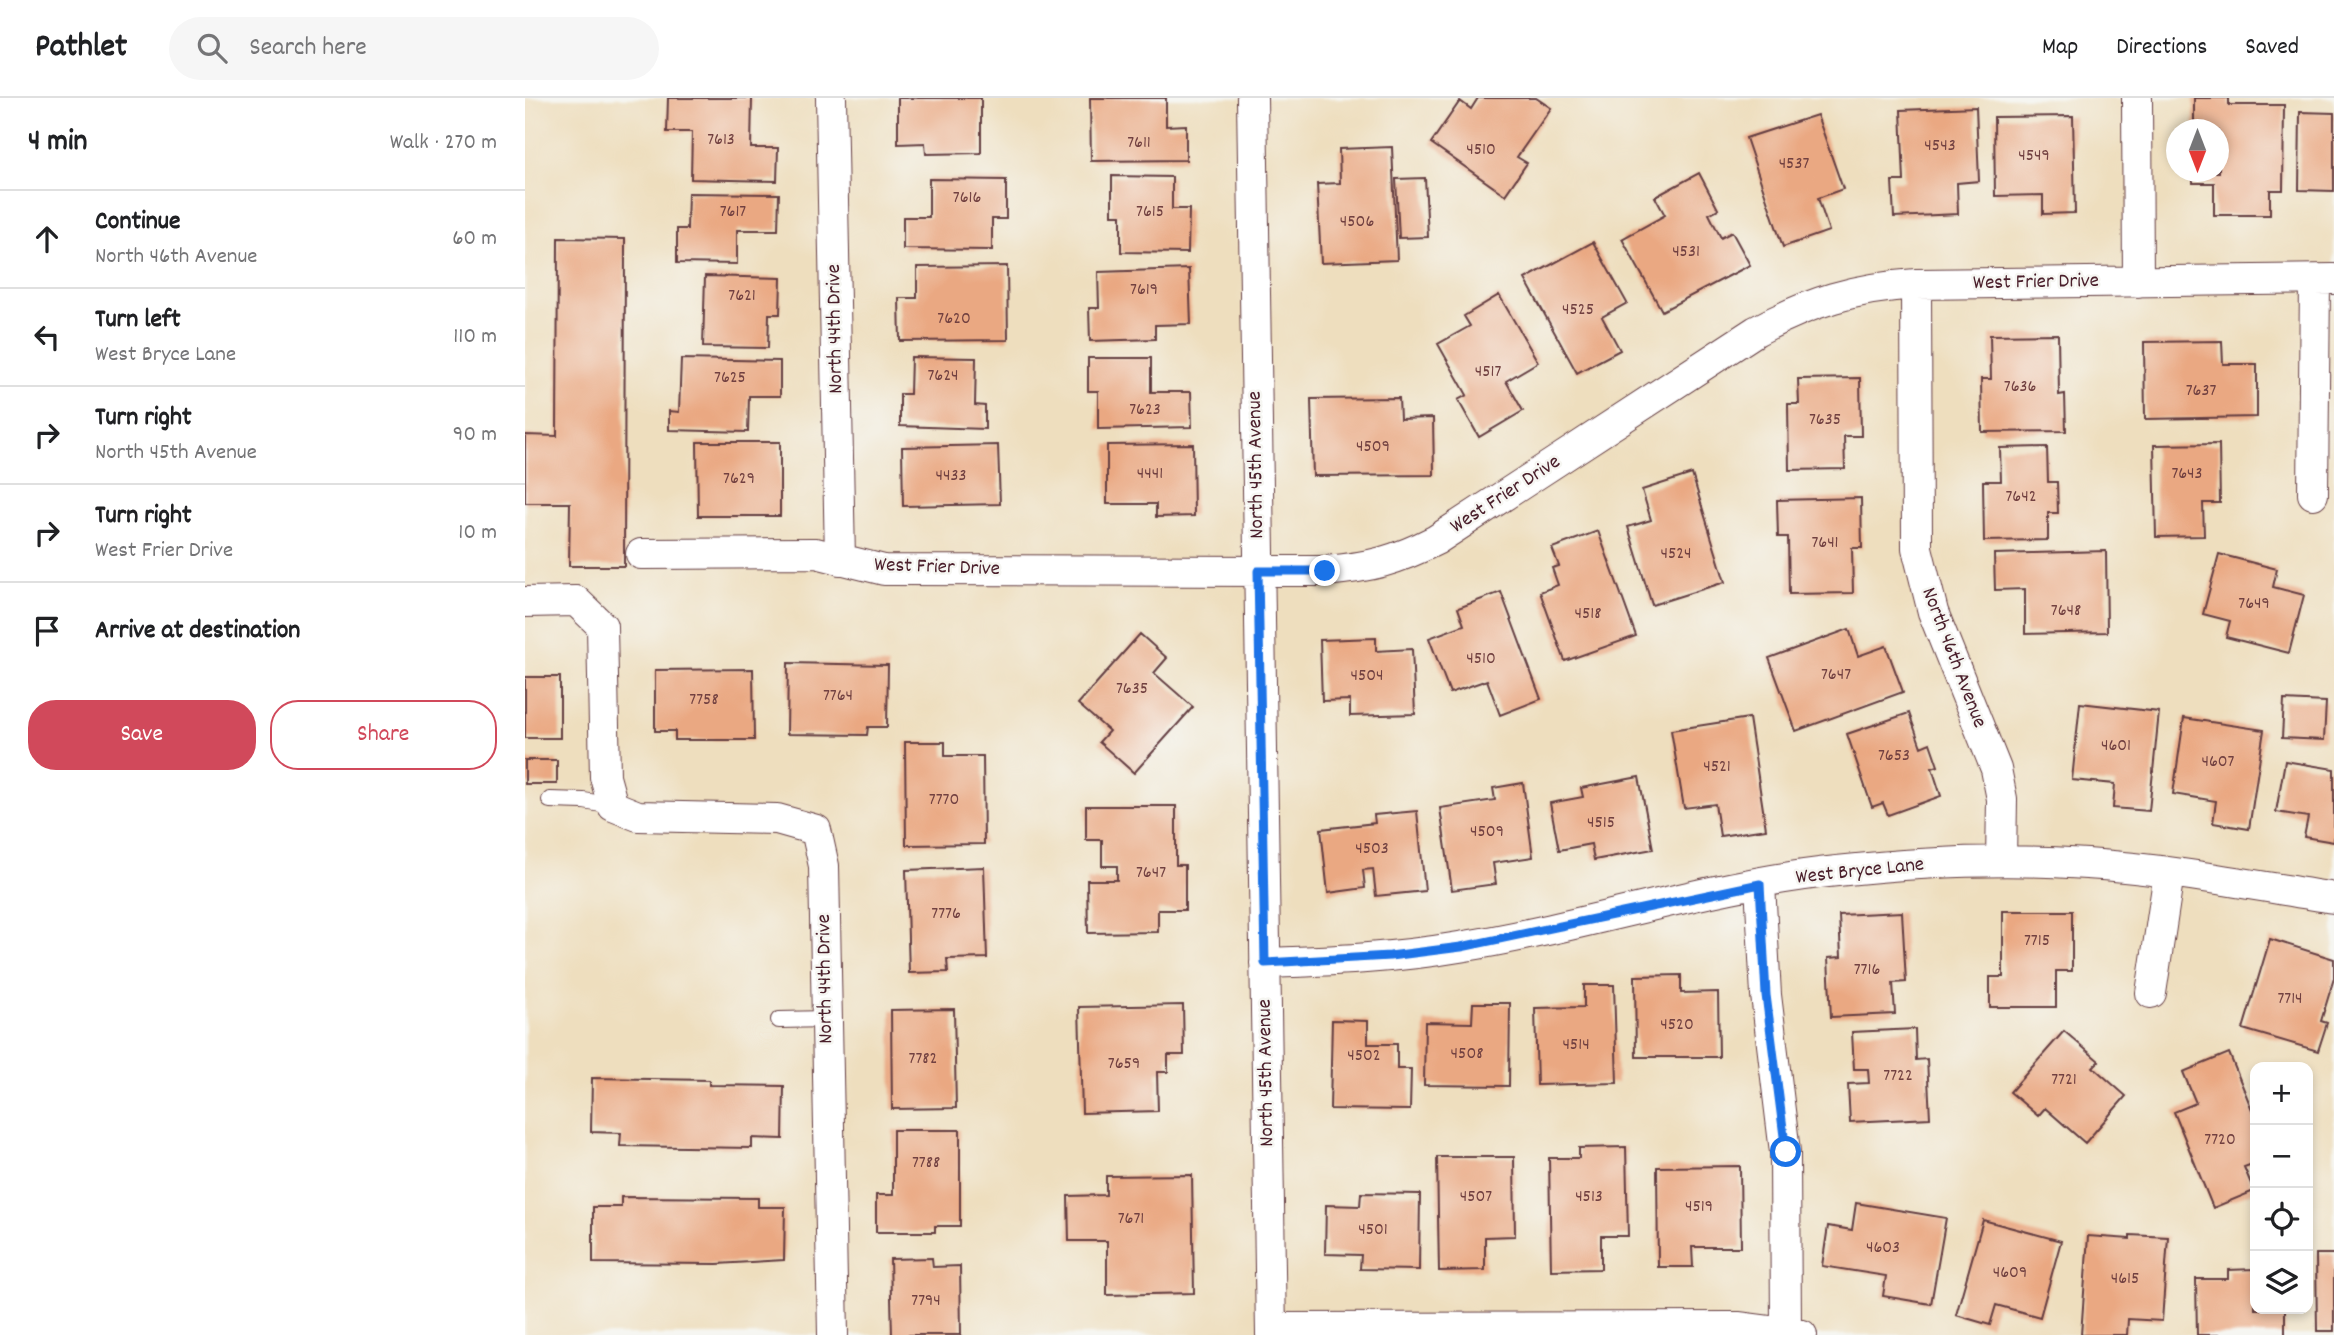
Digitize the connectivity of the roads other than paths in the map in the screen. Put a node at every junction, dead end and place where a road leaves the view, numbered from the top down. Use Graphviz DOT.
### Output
graph roads {
  1 [pos="831,98"];
  2 [pos="1252,98"];
  3 [pos="2137,98"];
  4 [pos="2324,280"];
  5 [pos="2138,282"];
  6 [pos="1916,284"];
  7 [pos="2313,494"];
  8 [pos="641,554"];
  9 [pos="840,560"];
  10 [pos="1258,571"];
  11 [pos="525,602"];
  12 [pos="550,800"];
  13 [pos="613,806"];
  14 [pos="2001,861"];
  15 [pos="2169,873"];
  16 [pos="1760,884"];
  17 [pos="2334,898"];
  18 [pos="1265,963"];
  19 [pos="2151,993"];
  20 [pos="827,1019"];
  21 [pos="779,1020"];
  22 [pos="1271,1331"];
  23 [pos="1794,1334"];
  24 [pos="833,1335"];
  1 -- 9 [label="street, North 44th Drive"];
  2 -- 10 [label="street, North 45th Avenue"];
  3 -- 5 [label="street"];
  4 -- 5 [label="street, West Frier Drive"];
  4 -- 7 [label="street"];
  5 -- 6 [label="street, West Frier Drive"];
  6 -- 10 [label="street, West Frier Drive"];
  6 -- 14 [label="street, North 46th Avenue"];
  8 -- 9 [label="street, West Frier Drive"];
  9 -- 10 [label="street, West Frier Drive"];
  10 -- 18 [label="street, North 45th Avenue"];
  11 -- 13 [label="street"];
  12 -- 13 [label="lane"];
  13 -- 20 [label="street, North 44th Drive"];
  14 -- 15 [label="street, West Bryce Lane"];
  14 -- 16 [label="street, West Bryce Lane"];
  15 -- 17 [label="street, West Bryce Lane"];
  15 -- 19 [label="street"];
  16 -- 18 [label="street, West Bryce Lane"];
  16 -- 23 [label="street"];
  18 -- 22 [label="street, North 45th Avenue"];
  20 -- 21 [label="lane"];
  20 -- 24 [label="street, North 44th Drive"];
  22 -- 23 [label="street"];
}
